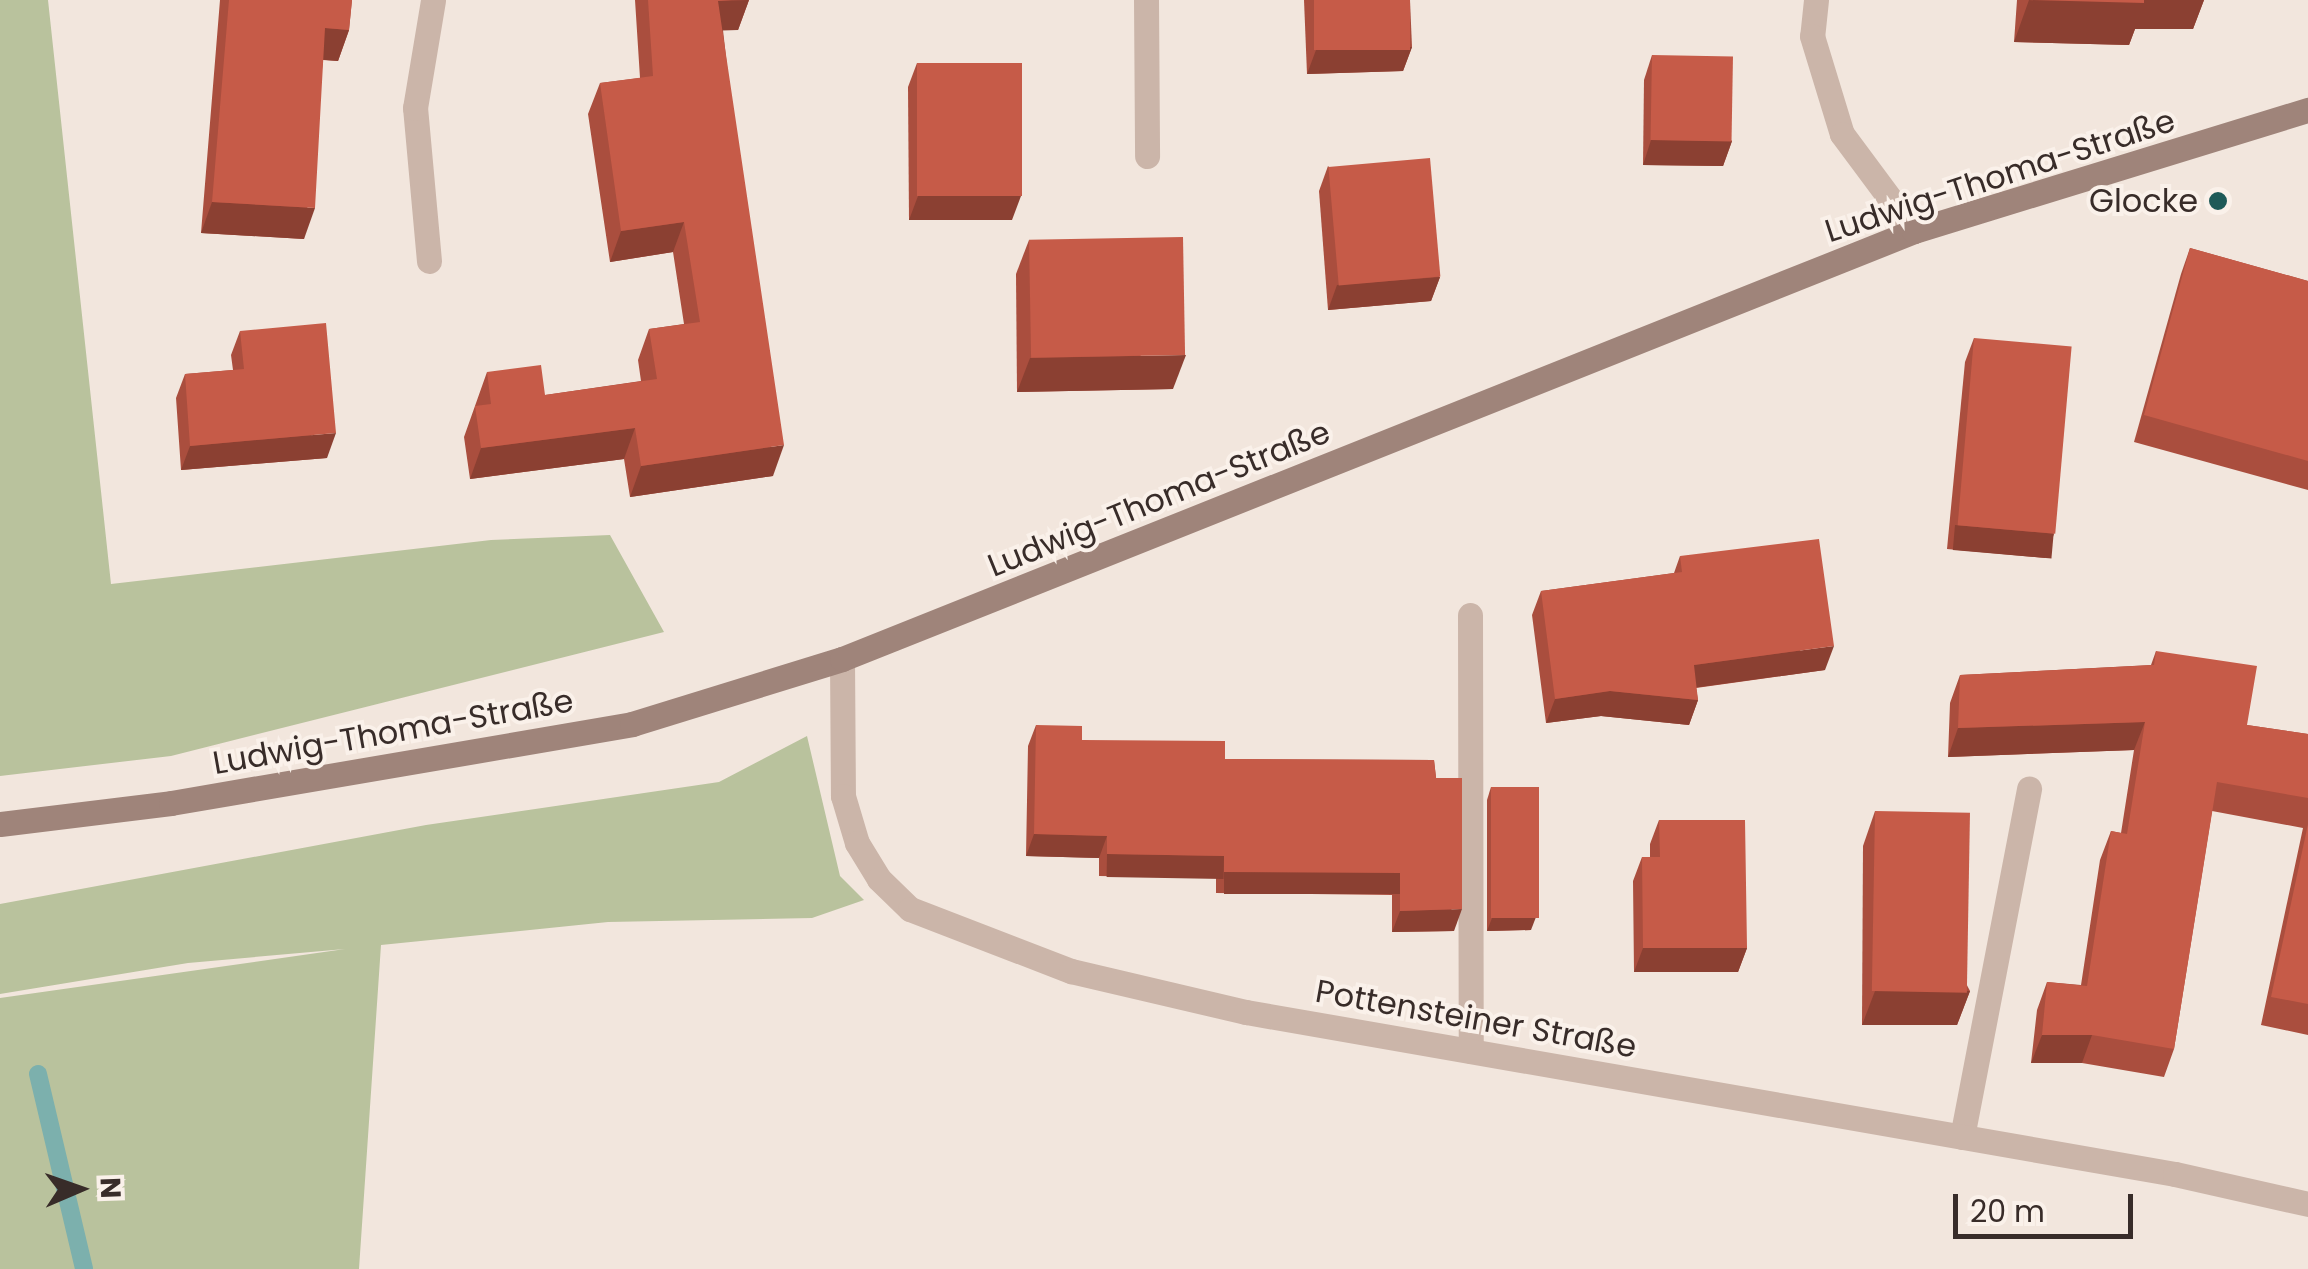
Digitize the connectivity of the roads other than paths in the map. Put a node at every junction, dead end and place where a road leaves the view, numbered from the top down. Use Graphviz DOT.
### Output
graph roads {
  1 [pos="434,0"];
  2 [pos="1146,0"];
  3 [pos="1816,0"];
  4 [pos="2308,110"];
  5 [pos="1147,156"];
  6 [pos="1914,232"];
  7 [pos="429,261"];
  8 [pos="1470,615"];
  9 [pos="842,660"];
  10 [pos="2029,788"];
  11 [pos="0,824"];
  12 [pos="1471,1051"];
  13 [pos="1962,1137"];
  14 [pos="2308,1204"];
  1 -- 7 [label="street"];
  2 -- 5 [label="street"];
  3 -- 6 [label="street"];
  4 -- 6 [label="street, Ludwig-Thoma-Straße"];
  6 -- 9 [label="street, Ludwig-Thoma-Straße"];
  8 -- 12 [label="street"];
  9 -- 11 [label="street, Ludwig-Thoma-Straße"];
  9 -- 12 [label="street, Pottensteiner Straße"];
  10 -- 13 [label="street"];
  12 -- 13 [label="street, Pottensteiner Straße"];
  13 -- 14 [label="street, Pottensteiner Straße"];
}
